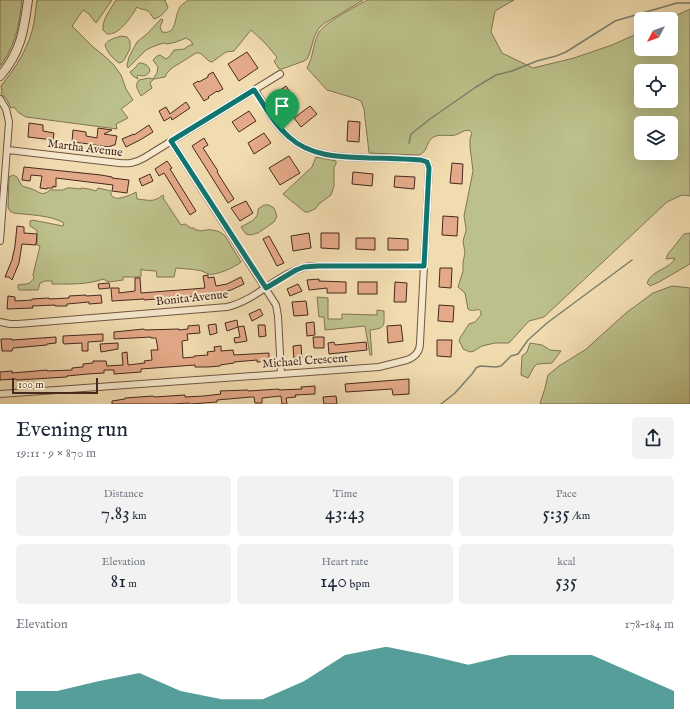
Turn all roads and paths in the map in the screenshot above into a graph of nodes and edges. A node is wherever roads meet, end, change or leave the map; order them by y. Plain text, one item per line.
1 (28, 0) edge
2 (280, 74) dead end
3 (0, 76) edge
4 (254, 90) junction
5 (0, 99) edge
6 (171, 141) junction
7 (8, 150) junction
8 (0, 241) edge
9 (424, 266) junction
10 (266, 288) junction
11 (0, 322) edge
12 (281, 374) junction
13 (0, 394) edge

1 - 3 street
2 - 4 street, Martha Avenue
4 - 6 street, Martha Avenue
4 - 9 street, Michael Crescent
5 - 7 street
6 - 7 street, Martha Avenue
6 - 10 street
7 - 8 street
9 - 10 street, Bonita Avenue
9 - 12 street, Michael Crescent
10 - 11 street, Bonita Avenue
10 - 12 street
12 - 13 street, Michael Crescent

